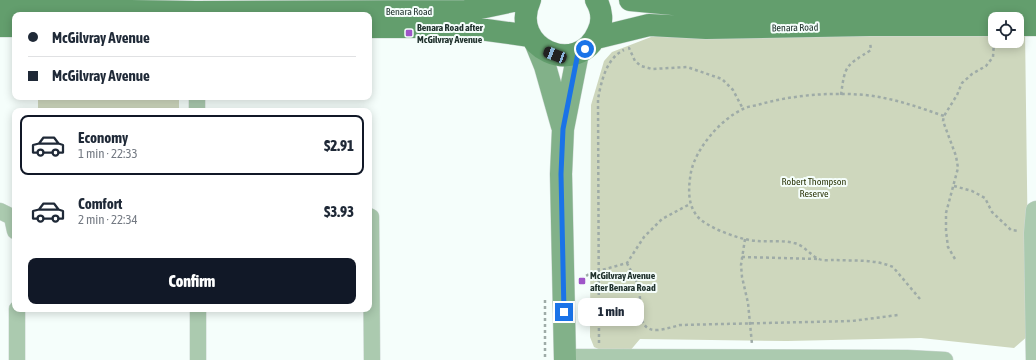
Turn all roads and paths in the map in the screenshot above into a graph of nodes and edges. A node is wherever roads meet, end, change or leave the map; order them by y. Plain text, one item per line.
1 (596, 0) edge
2 (630, 0) edge
3 (530, 1) edge
4 (1036, 7) edge
5 (0, 9) edge
6 (147, 12) edge
7 (331, 12) edge
8 (988, 25) edge
9 (1024, 25) edge
10 (1036, 25) edge
11 (0, 26) edge
12 (12, 26) edge
13 (372, 27) edge
14 (869, 36) dead end
15 (596, 38) junction
16 (533, 40) junction
17 (993, 48) edge
18 (578, 53) junction
19 (841, 95) junction
20 (743, 109) junction
21 (944, 116) junction
22 (563, 129) junction
23 (954, 186) junction
24 (690, 204) junction
25 (1036, 209) edge
26 (0, 211) edge
27 (12, 217) edge
28 (1032, 231) junction
29 (745, 239) junction
30 (742, 257) junction
31 (819, 259) junction
32 (955, 259) dead end
33 (627, 263) junction
34 (598, 271) junction
35 (591, 273) dead end
36 (545, 298) dead end
37 (920, 299) dead end
38 (17, 312) edge
39 (198, 312) edge
40 (372, 312) edge
41 (898, 315) dead end
42 (751, 324) junction
43 (599, 358) junction
44 (558, 359) edge
45 (760, 359) edge
46 (17, 360) edge
47 (198, 360) edge
48 (372, 360) edge
49 (938, 360) edge
50 (945, 360) edge
51 (1034, 360) edge

1 - 15 main road
2 - 4 main road, Benara Road
3 - 7 main road, Benara Road
3 - 16 main road
5 - 6 main road, Benara Road
8 - 15 main road, Benara Road
9 - 10 main road
11 - 12 main road
13 - 16 main road, Benara Road
14 - 19 path
15 - 18 main road
16 - 18 main road
16 - 22 main road
17 - 21 path
18 - 22 main road
19 - 20 path
19 - 21 path
20 - 24 path
20 - 34 path
21 - 23 path
22 - 44 main road
23 - 28 path
23 - 32 path
24 - 29 path
24 - 33 path
25 - 28 street
26 - 27 street
28 - 51 street
29 - 30 path
29 - 31 path
30 - 31 path
30 - 42 path
31 - 37 path
33 - 34 path
33 - 42 path
34 - 35 path
34 - 43 path
36 - 44 path
38 - 46 street
39 - 47 street
40 - 48 street
41 - 42 path
42 - 45 path
43 - 44 street
43 - 45 street
45 - 49 street
49 - 50 street

